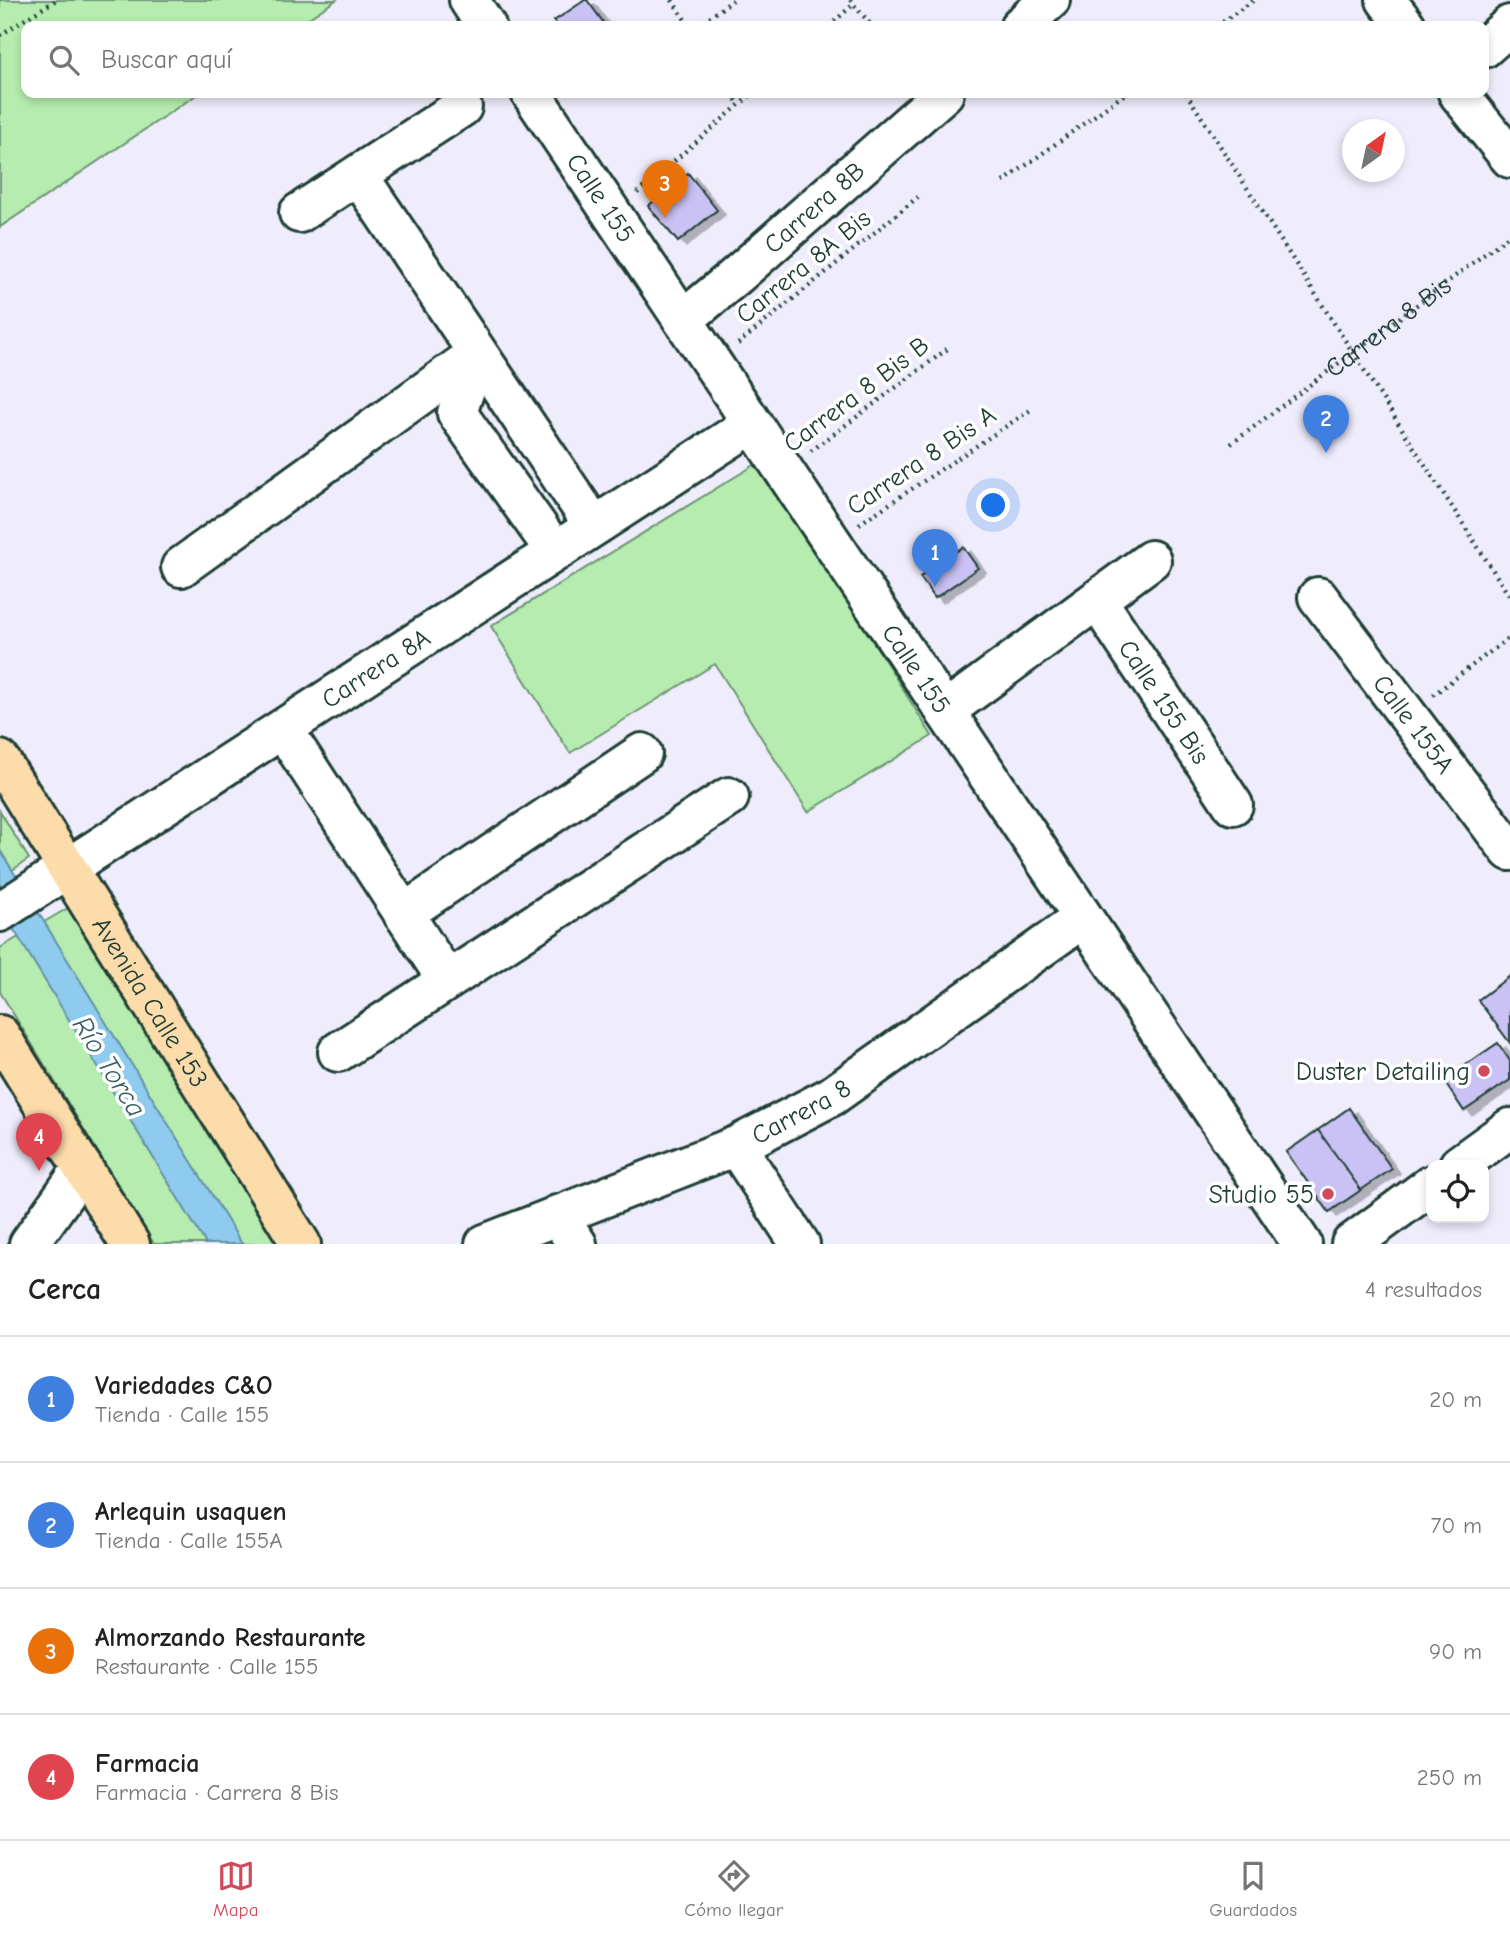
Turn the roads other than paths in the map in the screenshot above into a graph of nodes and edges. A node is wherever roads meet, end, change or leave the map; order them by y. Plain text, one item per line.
1 (469, 0) edge
2 (1050, 0) edge
3 (1386, 0) edge
4 (483, 21) edge
5 (1026, 21) edge
6 (1402, 21) edge
7 (1510, 25) edge
8 (1489, 44) edge
9 (534, 98) edge
10 (938, 98) edge
11 (1462, 98) edge
12 (462, 107) dead end
13 (1510, 158) edge
14 (358, 175) junction
15 (299, 213) dead end
16 (683, 320) junction
17 (477, 354) junction
18 (752, 424) junction
19 (594, 526) junction
20 (555, 551) junction
21 (1151, 560) dead end
22 (181, 567) dead end
23 (1318, 597) dead end
24 (1097, 600) junction
25 (946, 711) junction
26 (283, 729) junction
27 (642, 753) dead end
28 (0, 760) edge
29 (729, 797) dead end
30 (1233, 805) dead end
31 (1510, 850) edge
32 (55, 877) junction
33 (0, 912) edge
34 (404, 914) junction
35 (1083, 918) junction
36 (447, 980) junction
37 (0, 1035) edge
38 (338, 1052) dead end
39 (1510, 1128) edge
40 (736, 1146) junction
41 (1466, 1160) edge
42 (83, 1168) junction
43 (1426, 1189) edge
44 (567, 1230) edge
45 (29, 1244) edge
46 (130, 1244) edge
47 (301, 1244) edge
48 (485, 1244) edge
49 (800, 1244) edge
50 (1302, 1244) edge
51 (1351, 1244) edge

1 - 4 street
2 - 5 street
3 - 6 street
7 - 8 street
9 - 16 street, Calle 155
10 - 16 street, Carrera 8B
11 - 13 street
12 - 14 street
14 - 15 street
14 - 17 street
16 - 18 street, Calle 155
17 - 19 street
17 - 20 street
17 - 22 street
18 - 19 street, Carrera 8A
18 - 25 street, Calle 155
19 - 20 street, Carrera 8A
20 - 26 street, Carrera 8A
21 - 24 street
23 - 31 street, Calle 155A
24 - 25 street
24 - 30 street, Calle 155 Bis
25 - 35 street, Calle 155
26 - 32 street, Carrera 8A
26 - 34 street
27 - 34 street
28 - 32 main road, Avenida Calle 153
29 - 36 street
32 - 33 street, Carrera 8A
32 - 47 main road, Avenida Calle 153
34 - 36 street
35 - 40 street, Carrera 8
35 - 50 street, Calle 155
36 - 38 street
37 - 42 main road
39 - 41 street
40 - 44 street, Carrera 8
40 - 49 street
42 - 45 street
42 - 46 main road
43 - 51 street
44 - 48 street, Carrera 8

